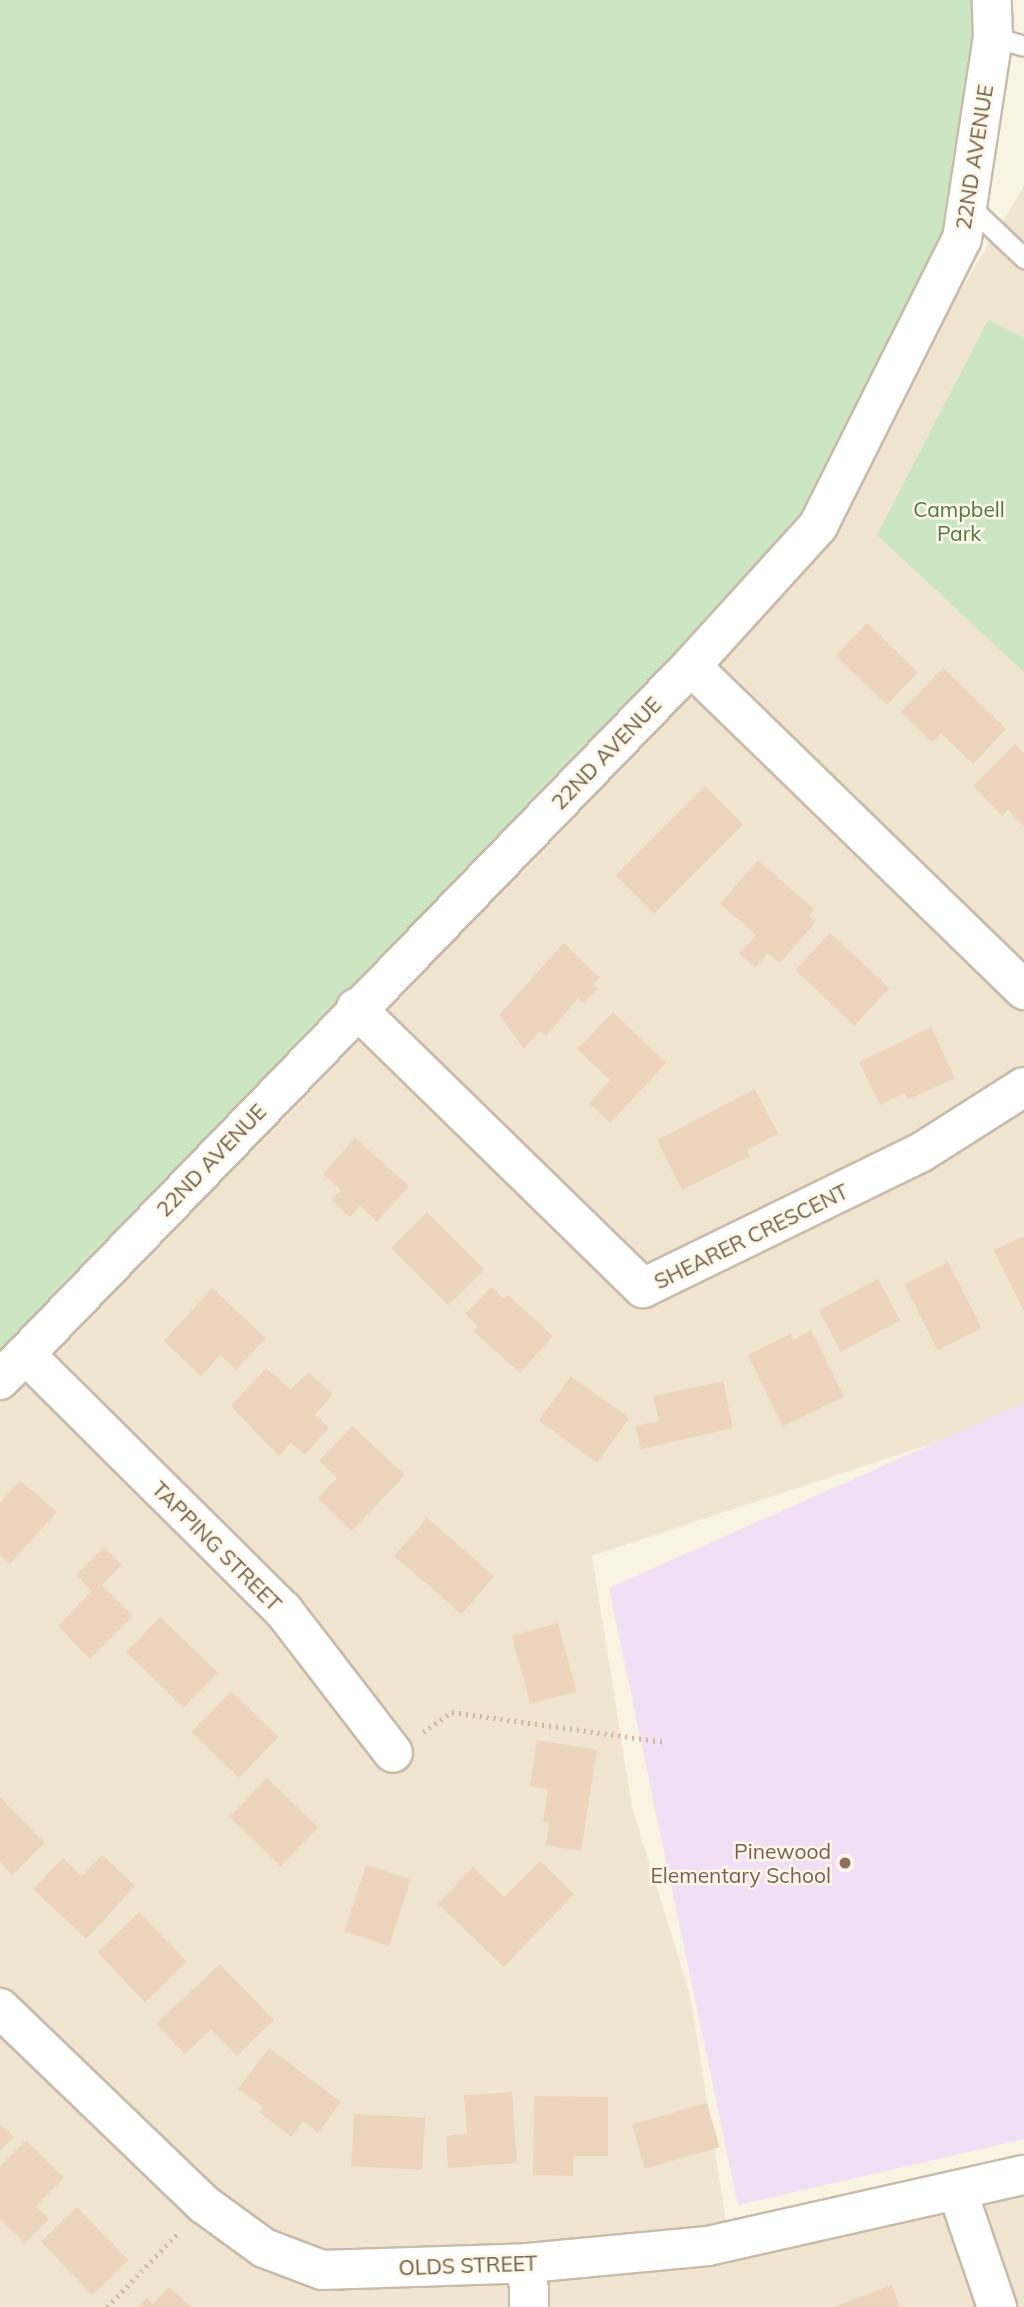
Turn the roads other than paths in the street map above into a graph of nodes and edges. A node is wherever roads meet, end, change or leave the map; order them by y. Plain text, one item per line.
1 (992, 0) edge
2 (1008, 42) edge
3 (967, 204) junction
4 (1024, 258) edge
5 (691, 666) junction
6 (1024, 990) edge
7 (356, 1009) junction
8 (1024, 1087) edge
9 (12, 1367) edge
10 (393, 1753) road end
11 (0, 2008) edge
12 (1024, 2175) edge
13 (957, 2189) junction
14 (528, 2263) junction
15 (529, 2307) edge
16 (997, 2307) edge

1 - 2 street, 22ND AVENUE
2 - 3 street, 22ND AVENUE
3 - 4 lane
3 - 5 street, 22ND AVENUE
5 - 6 street
5 - 7 street, 22ND AVENUE
7 - 8 street, SHEARER CRESCENT
7 - 9 street, 22ND AVENUE
9 - 10 street, TAPPING STREET
11 - 14 street, OLDS STREET
12 - 13 street, OLDS STREET
13 - 14 street, OLDS STREET
13 - 16 street
14 - 15 street

